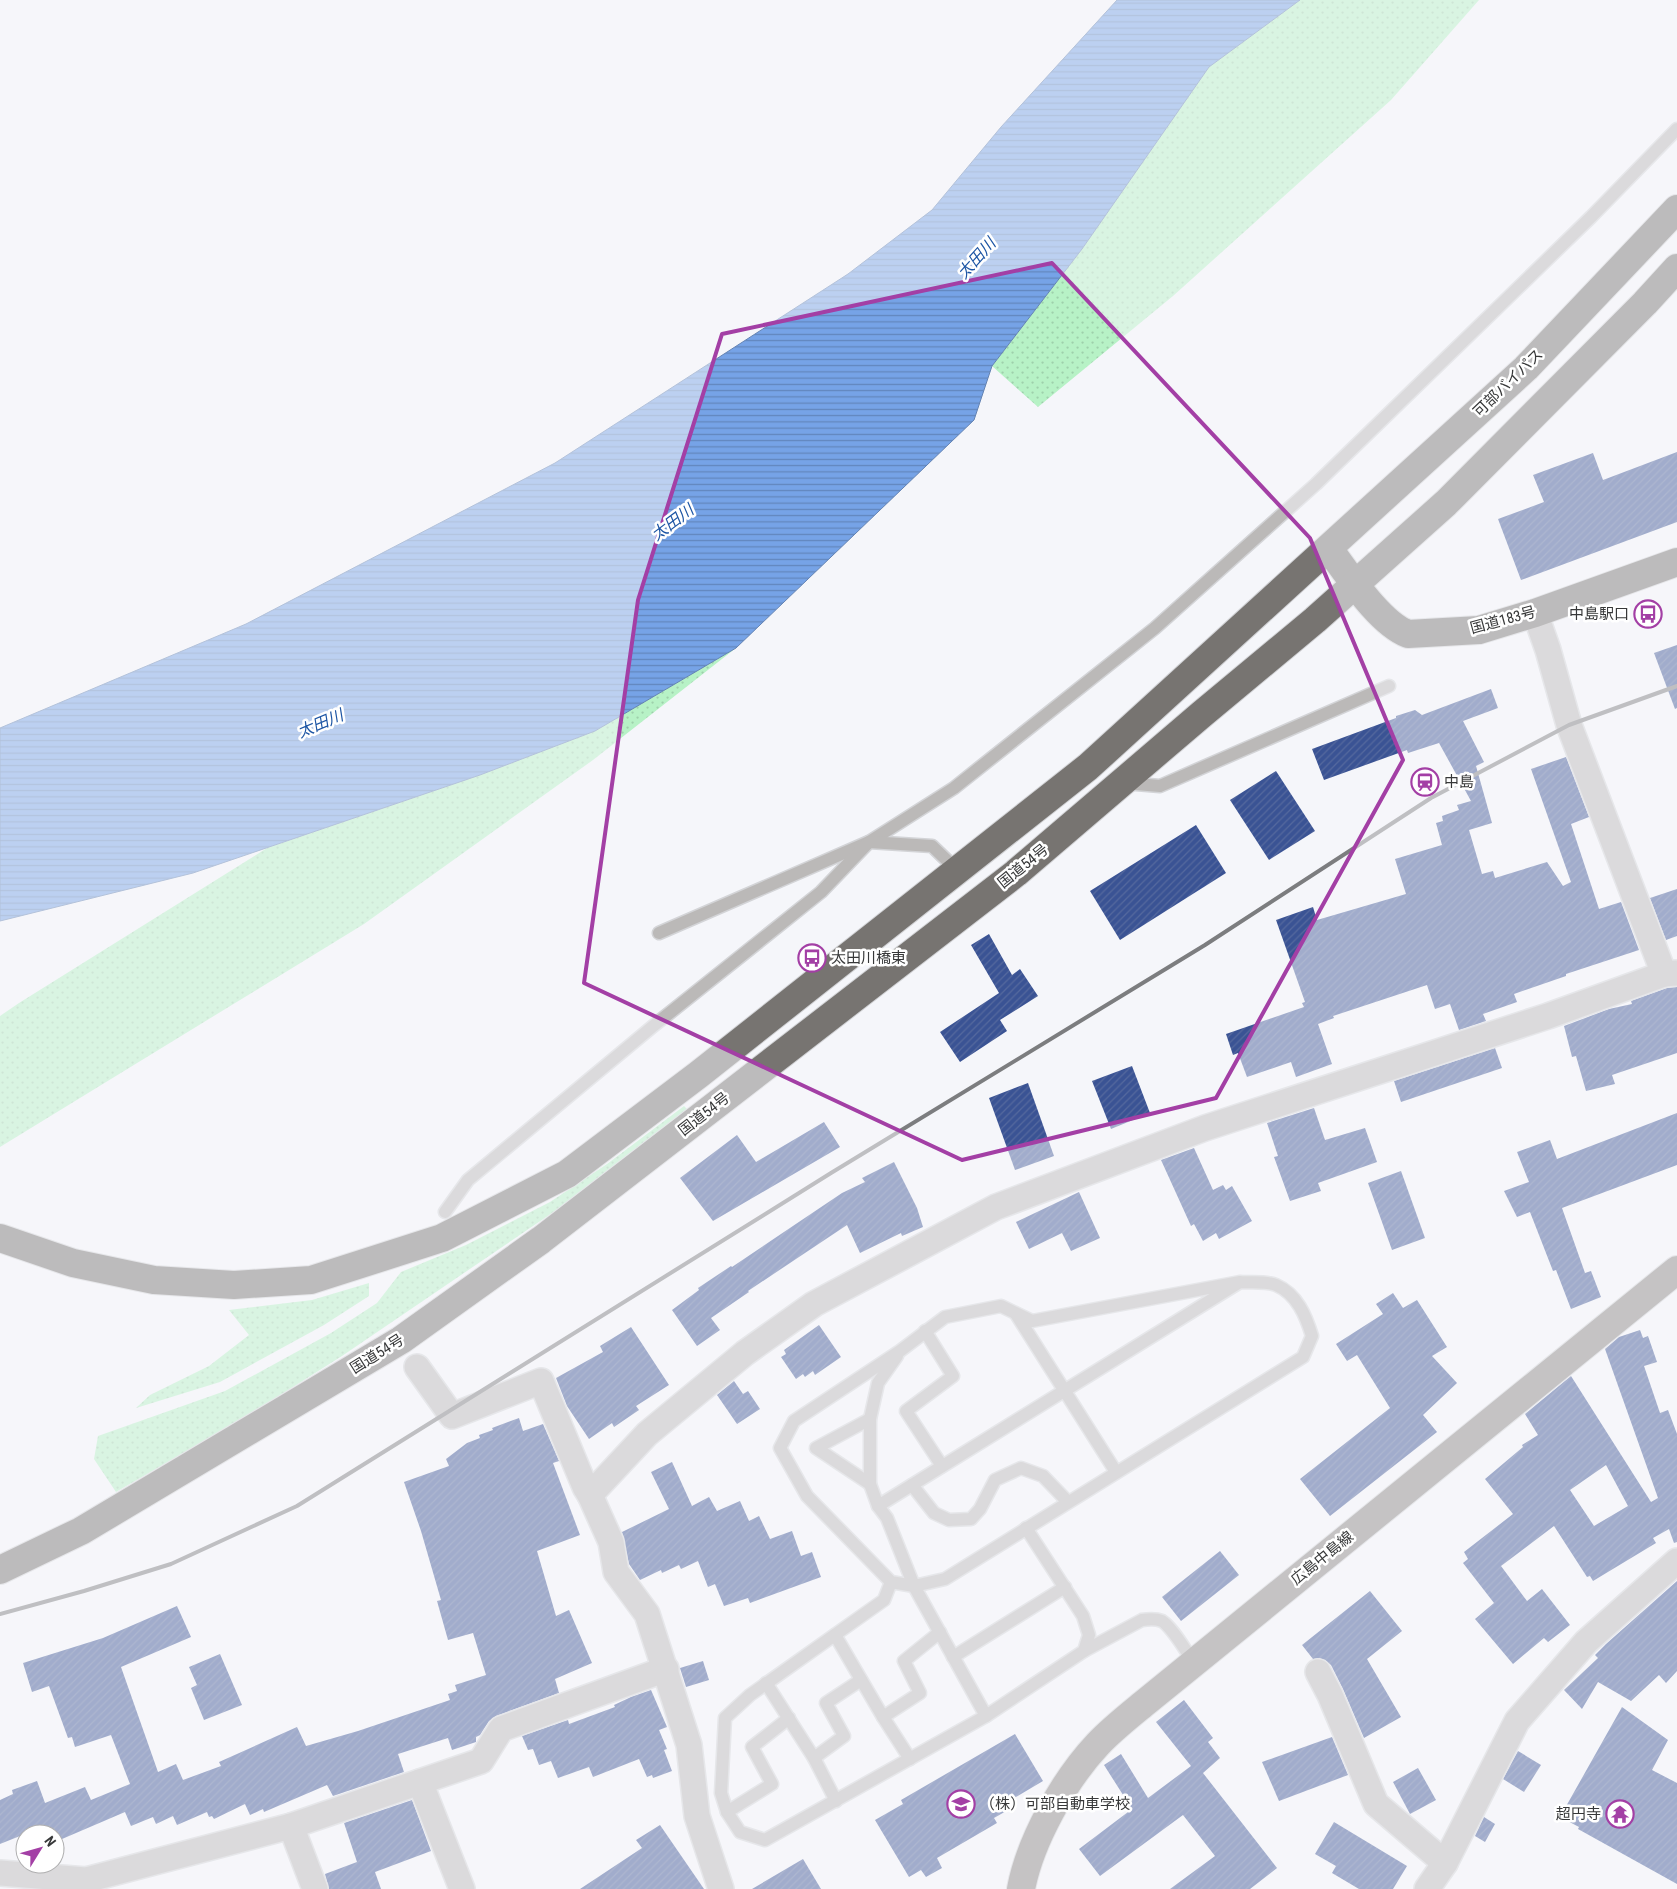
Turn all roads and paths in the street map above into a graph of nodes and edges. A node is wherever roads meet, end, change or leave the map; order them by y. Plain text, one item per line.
1 (1677, 130) edge
2 (1677, 209) edge
3 (1677, 268) edge
4 (1329, 549) junction
5 (1677, 562) edge
6 (1356, 584) junction
7 (1535, 613) junction
8 (1390, 686) dead end
9 (1122, 783) junction
10 (869, 842) junction
11 (957, 870) junction
12 (659, 933) dead end
13 (1670, 974) edge
14 (445, 1212) dead end
15 (0, 1238) edge
16 (1677, 1270) edge
17 (1240, 1282) junction
18 (1016, 1314) junction
19 (925, 1331) junction
20 (900, 1351) junction
21 (417, 1367) dead end
22 (1066, 1390) junction
23 (870, 1419) junction
24 (942, 1466) junction
25 (1116, 1472) junction
26 (870, 1484) junction
27 (912, 1485) junction
28 (590, 1495) junction
29 (1068, 1502) junction
30 (878, 1506) junction
31 (1026, 1528) junction
32 (1677, 1561) edge
33 (0, 1570) edge
34 (891, 1582) junction
35 (914, 1586) junction
36 (1065, 1587) junction
37 (940, 1632) junction
38 (835, 1635) junction
39 (1084, 1651) junction
40 (953, 1657) junction
41 (1194, 1662) junction
42 (666, 1669) junction
43 (1318, 1672) dead end
44 (861, 1680) junction
45 (766, 1683) junction
46 (986, 1716) junction
47 (883, 1717) junction
48 (789, 1718) junction
49 (814, 1758) junction
50 (910, 1759) junction
51 (420, 1782) junction
52 (836, 1801) junction
53 (727, 1812) junction
54 (291, 1826) junction
55 (1445, 1863) junction
56 (0, 1873) edge
57 (92, 1884) edge
58 (315, 1889) edge
59 (462, 1889) edge
60 (722, 1889) edge
61 (1021, 1889) edge
62 (1427, 1889) edge

1 - 10 lane
2 - 4 highway, 可部バイパス
3 - 6 highway
4 - 6 highway, 国道183号
4 - 11 highway
5 - 7 highway, 国道183号
6 - 7 highway, 国道183号
6 - 9 highway, 国道54号
7 - 13 street
8 - 9 lane
9 - 33 highway, 国道54号
10 - 11 lane
10 - 12 lane
10 - 14 lane
11 - 15 highway
13 - 28 street
16 - 41 main road, 広島中島線
17 - 18 lane
17 - 22 lane
17 - 25 lane
18 - 19 lane
18 - 22 lane
19 - 20 lane
19 - 24 lane
20 - 23 lane
20 - 34 lane
21 - 28 street
22 - 24 lane
22 - 25 lane
23 - 26 lane
23 - 26 lane
24 - 27 lane
25 - 29 lane
26 - 30 lane
27 - 29 lane
27 - 30 lane
28 - 42 street
29 - 31 lane
30 - 35 lane
31 - 35 lane
31 - 36 lane
32 - 55 street
34 - 35 lane
34 - 38 lane
35 - 37 lane
36 - 39 lane
36 - 40 lane
37 - 40 lane
37 - 47 lane
38 - 44 lane
38 - 45 lane
39 - 41 lane
39 - 46 lane
40 - 46 lane
41 - 61 main road, 広島中島線
42 - 51 street
42 - 60 street
43 - 55 street
44 - 47 lane
44 - 49 lane
45 - 48 lane
45 - 53 lane
46 - 50 lane
47 - 50 lane
48 - 49 lane
48 - 53 lane
49 - 52 lane
50 - 52 lane
51 - 54 street
51 - 59 street
52 - 53 lane
54 - 57 street
54 - 58 street
55 - 62 street
56 - 57 street

